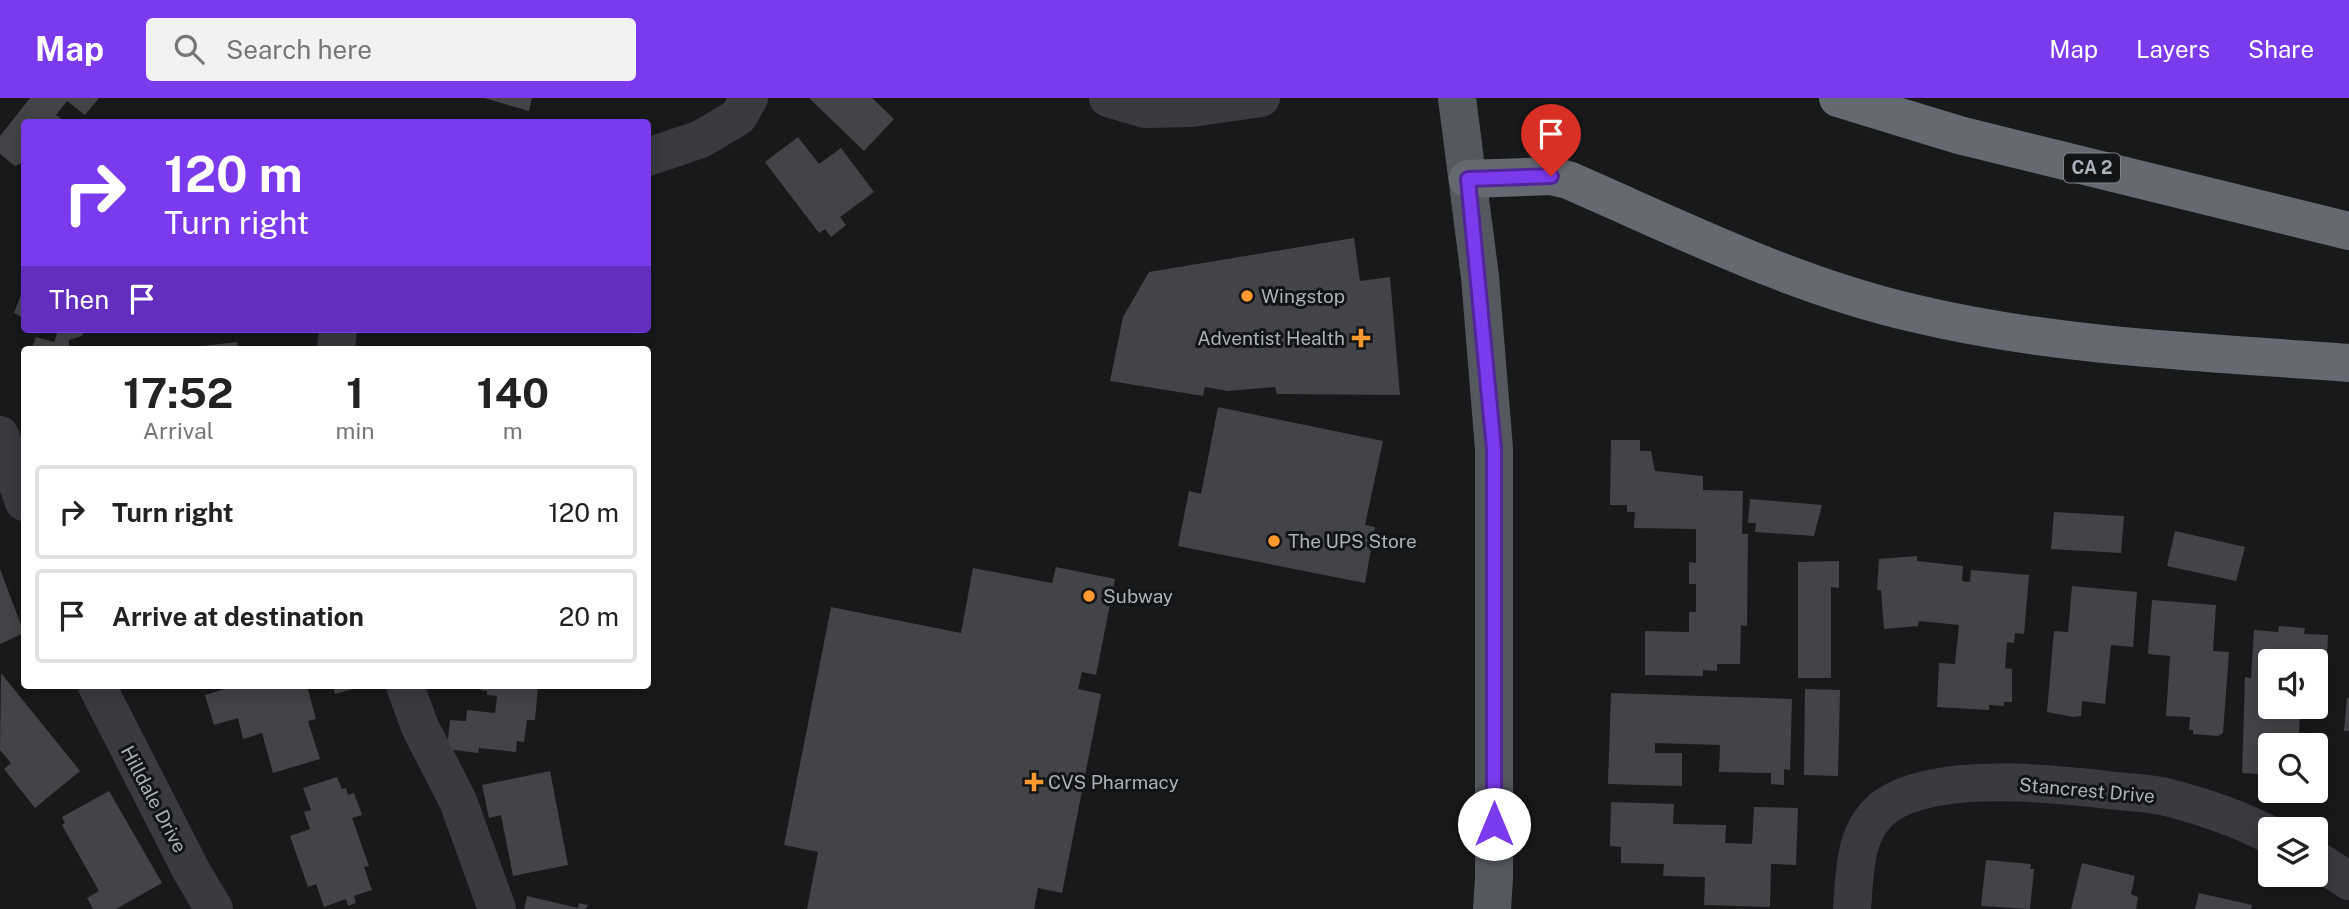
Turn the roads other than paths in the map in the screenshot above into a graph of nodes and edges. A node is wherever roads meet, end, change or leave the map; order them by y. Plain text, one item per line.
1 (749, 98) edge
2 (1108, 98) edge
3 (1261, 98) edge
4 (1457, 98) edge
5 (1838, 98) edge
6 (651, 156) edge
7 (1468, 179) junction
8 (2349, 231) edge
9 (2349, 363) edge
10 (0, 435) edge
11 (21, 494) edge
12 (99, 689) edge
13 (406, 689) edge
14 (2258, 829) edge
15 (2328, 867) edge
16 (2349, 881) edge
17 (214, 909) edge
18 (497, 909) edge
19 (1492, 909) edge
20 (1852, 909) edge

1 - 6 street
2 - 3 street
4 - 7 main road
5 - 8 highway, CA 2
7 - 9 highway
7 - 19 main road
10 - 11 street
12 - 17 street, Hilldale Drive
13 - 18 street
14 - 20 street, Stancrest Drive
15 - 16 street

